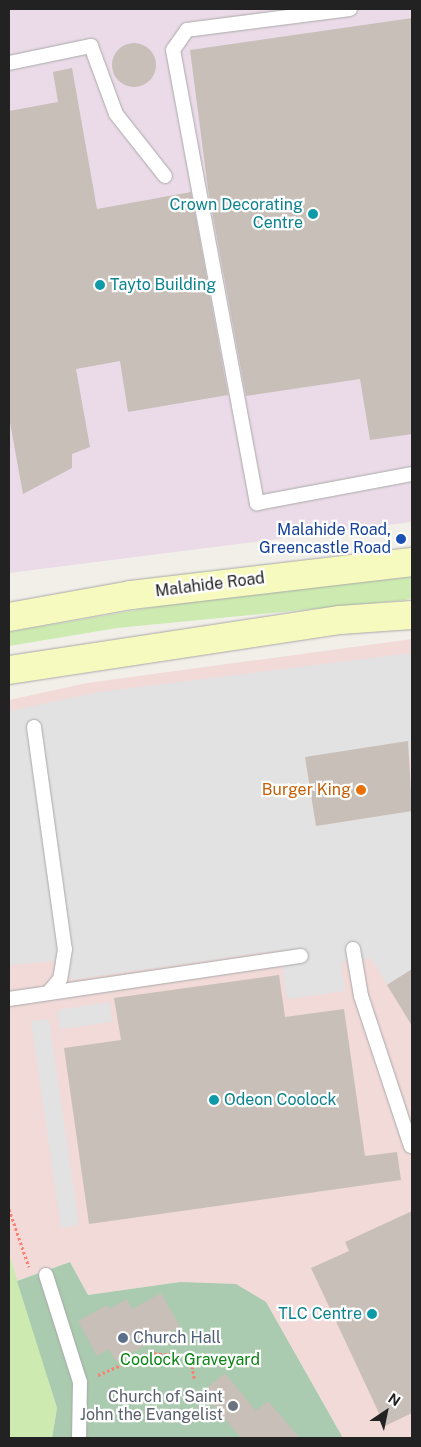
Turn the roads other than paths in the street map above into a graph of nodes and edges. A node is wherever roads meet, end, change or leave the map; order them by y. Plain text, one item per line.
1 (350, 9) edge
2 (9, 62) edge
3 (165, 176) dead end
4 (412, 474) edge
5 (412, 562) edge
6 (412, 615) edge
7 (9, 617) edge
8 (9, 670) edge
9 (34, 727) dead end
10 (353, 949) dead end
11 (301, 956) dead end
12 (50, 991) junction
13 (9, 999) edge
14 (411, 1146) edge
15 (47, 1279) road end
16 (79, 1438) edge

1 - 4 lane
2 - 3 lane
5 - 7 main road, Malahide Road
6 - 8 main road
9 - 12 lane
10 - 14 lane
11 - 12 lane
12 - 13 lane
15 - 16 lane

